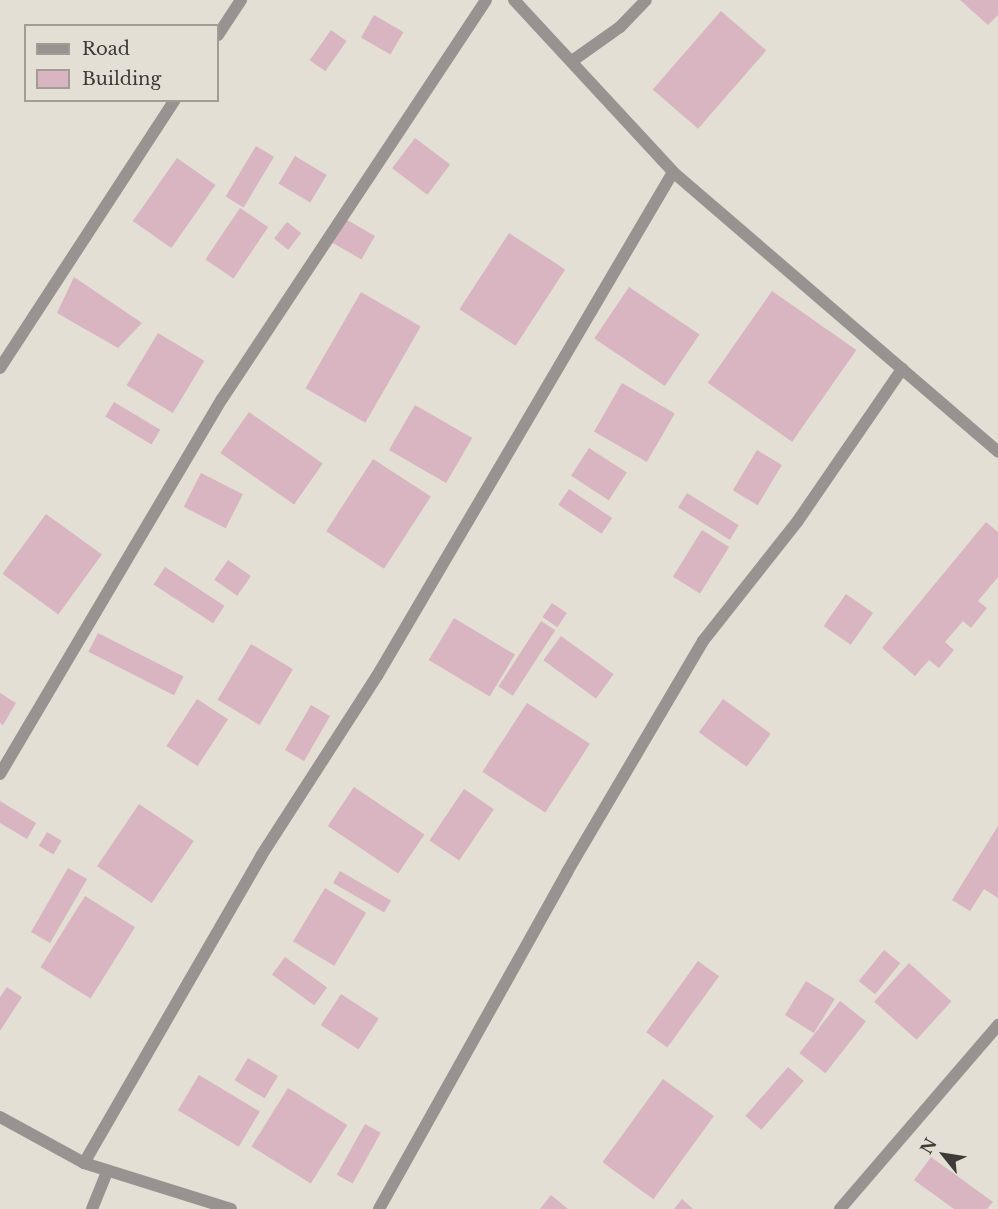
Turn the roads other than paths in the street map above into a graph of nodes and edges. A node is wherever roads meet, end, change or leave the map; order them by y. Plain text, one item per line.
1 (241, 0) edge
2 (486, 0) edge
3 (514, 0) edge
4 (646, 0) edge
5 (219, 34) edge
6 (572, 61) junction
7 (174, 102) edge
8 (673, 172) junction
9 (0, 368) edge
10 (902, 369) junction
11 (998, 452) edge
12 (0, 774) edge
13 (998, 1025) edge
14 (0, 1118) edge
15 (84, 1163) junction
16 (107, 1172) junction
17 (92, 1209) edge
18 (231, 1209) edge
19 (379, 1209) edge
20 (840, 1209) edge

1 - 5 street
2 - 12 street
3 - 6 street
4 - 6 street
6 - 8 street
7 - 9 street
8 - 10 street
8 - 15 street
10 - 11 street
10 - 19 street
13 - 20 street
14 - 15 street
15 - 16 street
16 - 17 street
16 - 18 street

